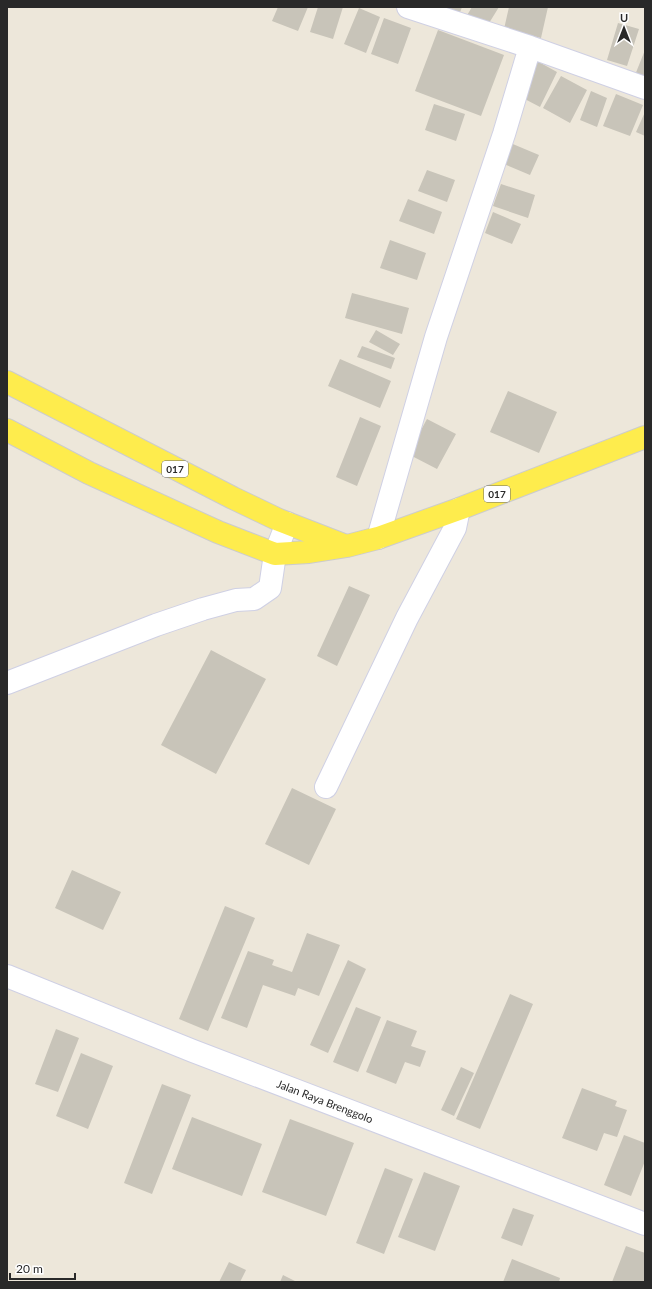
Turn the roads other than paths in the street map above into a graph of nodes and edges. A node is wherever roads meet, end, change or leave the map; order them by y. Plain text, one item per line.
1 (408, 7) edge
2 (530, 47) junction
3 (645, 88) edge
4 (7, 382) edge
5 (7, 430) edge
6 (645, 437) edge
7 (459, 508) junction
8 (287, 523) junction
9 (378, 538) junction
10 (347, 546) junction
11 (275, 554) junction
12 (7, 683) edge
13 (326, 787) dead end
14 (7, 976) edge
15 (645, 1224) edge

1 - 2 street
2 - 3 street
2 - 9 street
4 - 8 main road, 017
5 - 11 main road, 017
6 - 7 main road, 017
7 - 9 main road, 017
7 - 13 street
8 - 10 main road, 017
8 - 11 street
9 - 10 main road, 017
10 - 11 main road, 017
11 - 12 street
14 - 15 street, Jalan Raya Brenggolo

